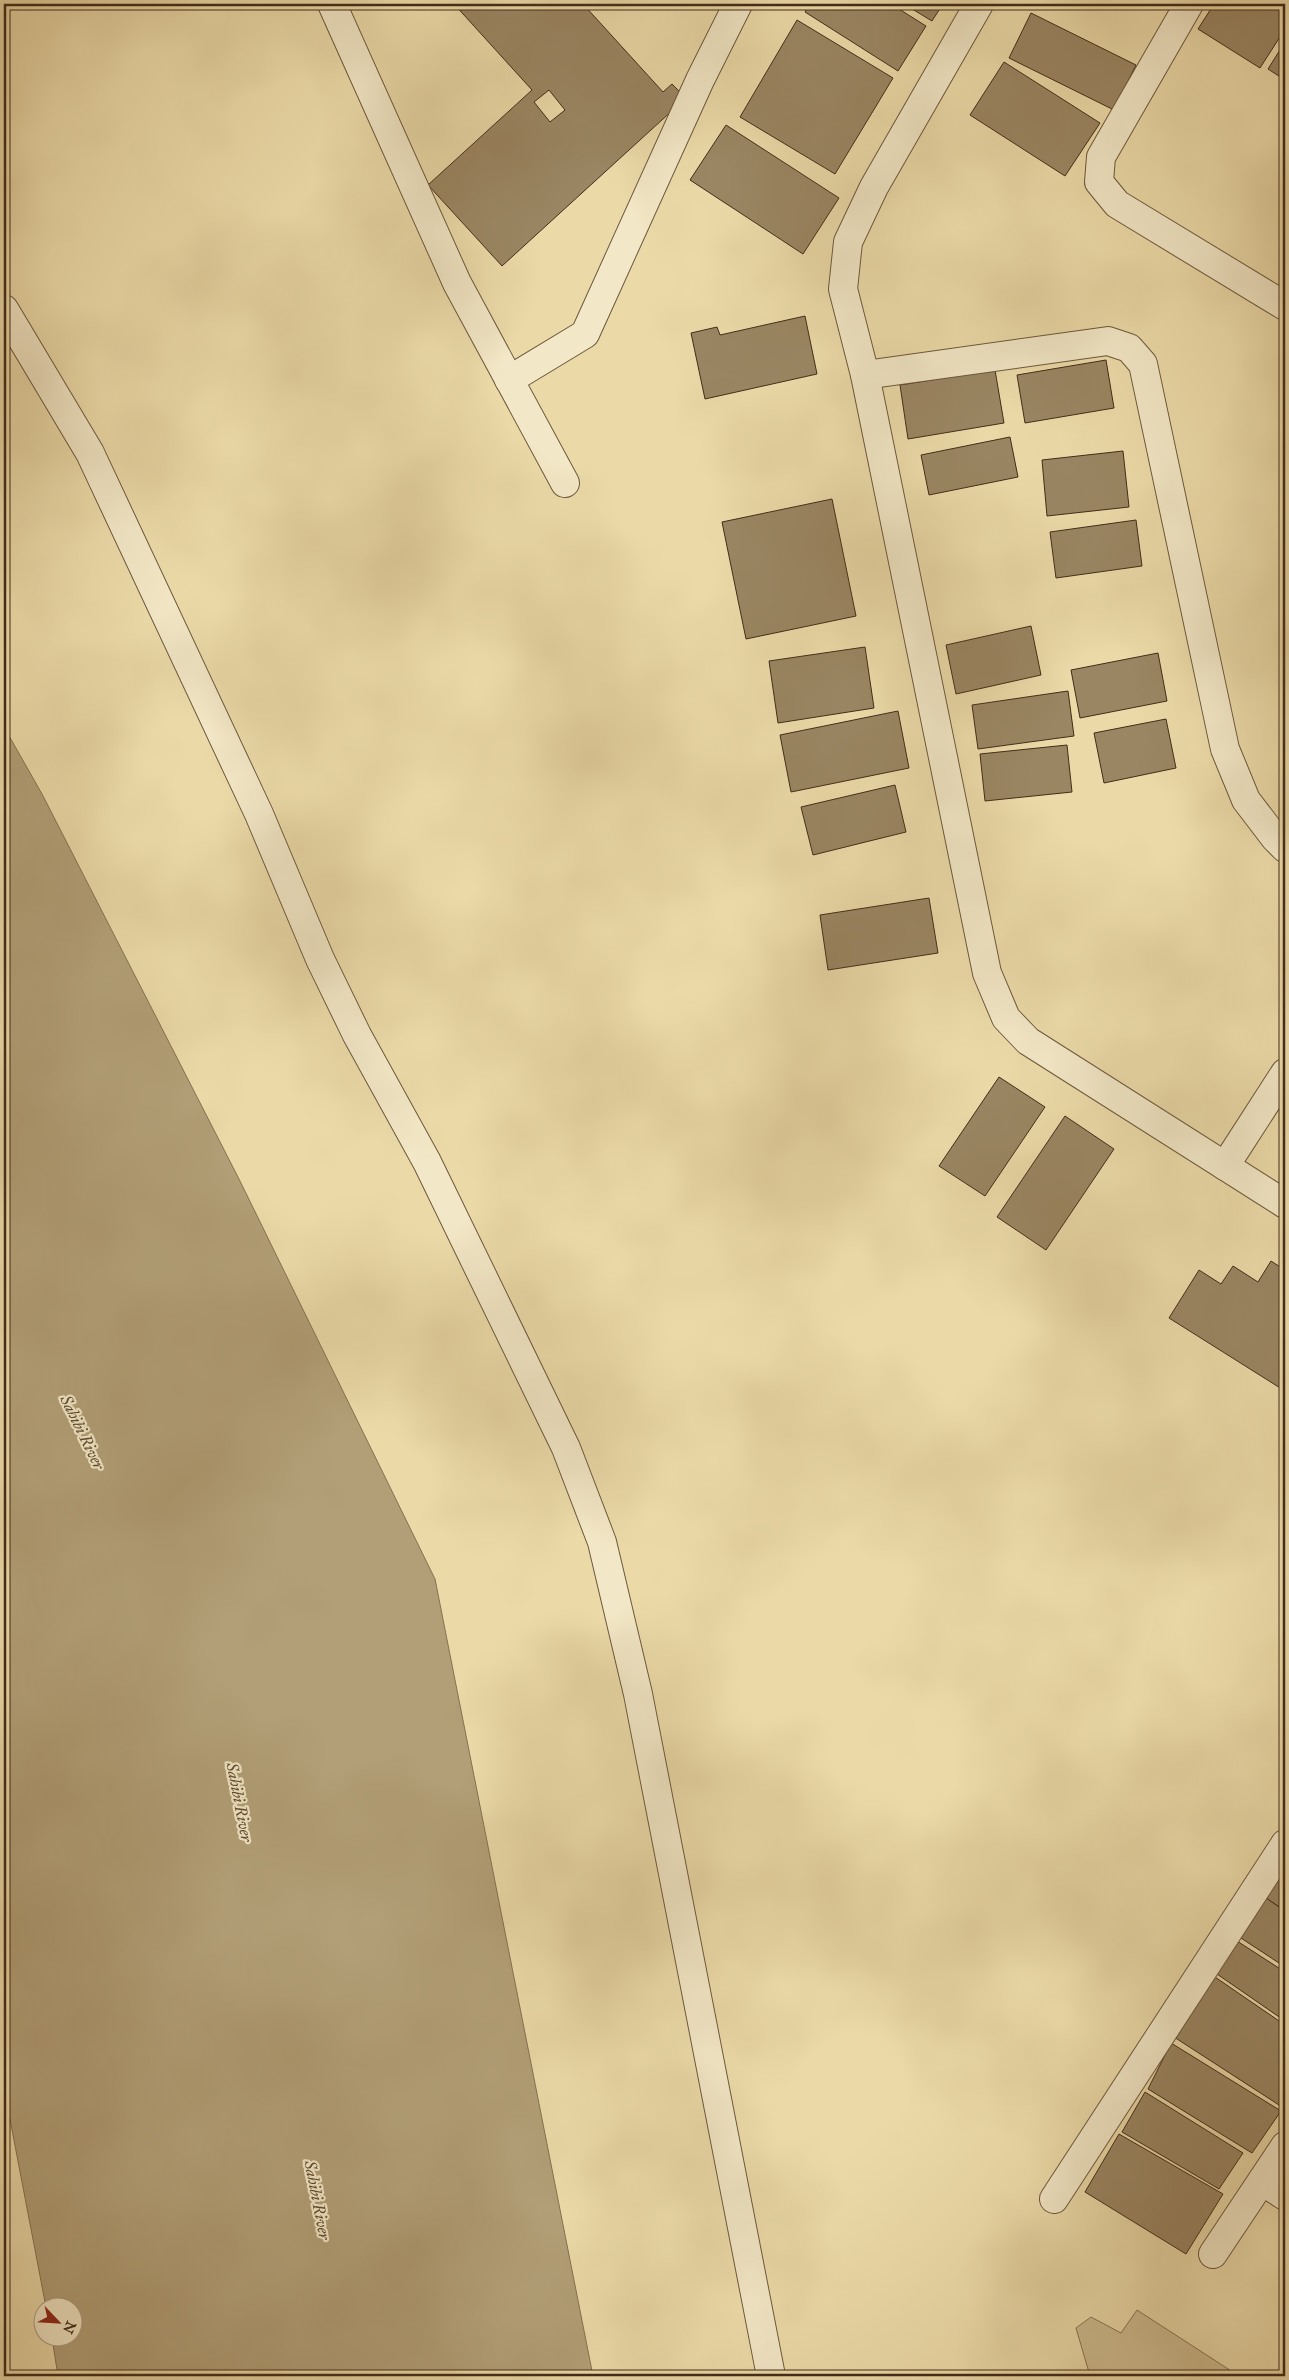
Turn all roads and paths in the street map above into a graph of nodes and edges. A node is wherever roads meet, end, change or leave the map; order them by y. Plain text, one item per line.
1 (332, 4) edge
2 (738, 4) edge
3 (979, 4) edge
4 (1189, 4) edge
5 (1285, 306) edge
6 (4, 309) edge
7 (865, 376) junction
8 (509, 380) junction
9 (565, 483) dead end
10 (1285, 848) edge
11 (1285, 1073) edge
12 (1226, 1166) junction
13 (1285, 1204) edge
14 (1285, 1844) edge
15 (1285, 2146) edge
16 (1262, 2181) junction
17 (1285, 2196) edge
18 (1054, 2199) dead end
19 (1213, 2254) dead end
20 (771, 2376) edge

1 - 8 street
2 - 8 street
3 - 7 street
4 - 5 street
6 - 20 street
7 - 10 street
7 - 12 street
8 - 9 street
11 - 12 street
12 - 13 street
14 - 18 street
15 - 16 street
16 - 17 street
16 - 19 street

